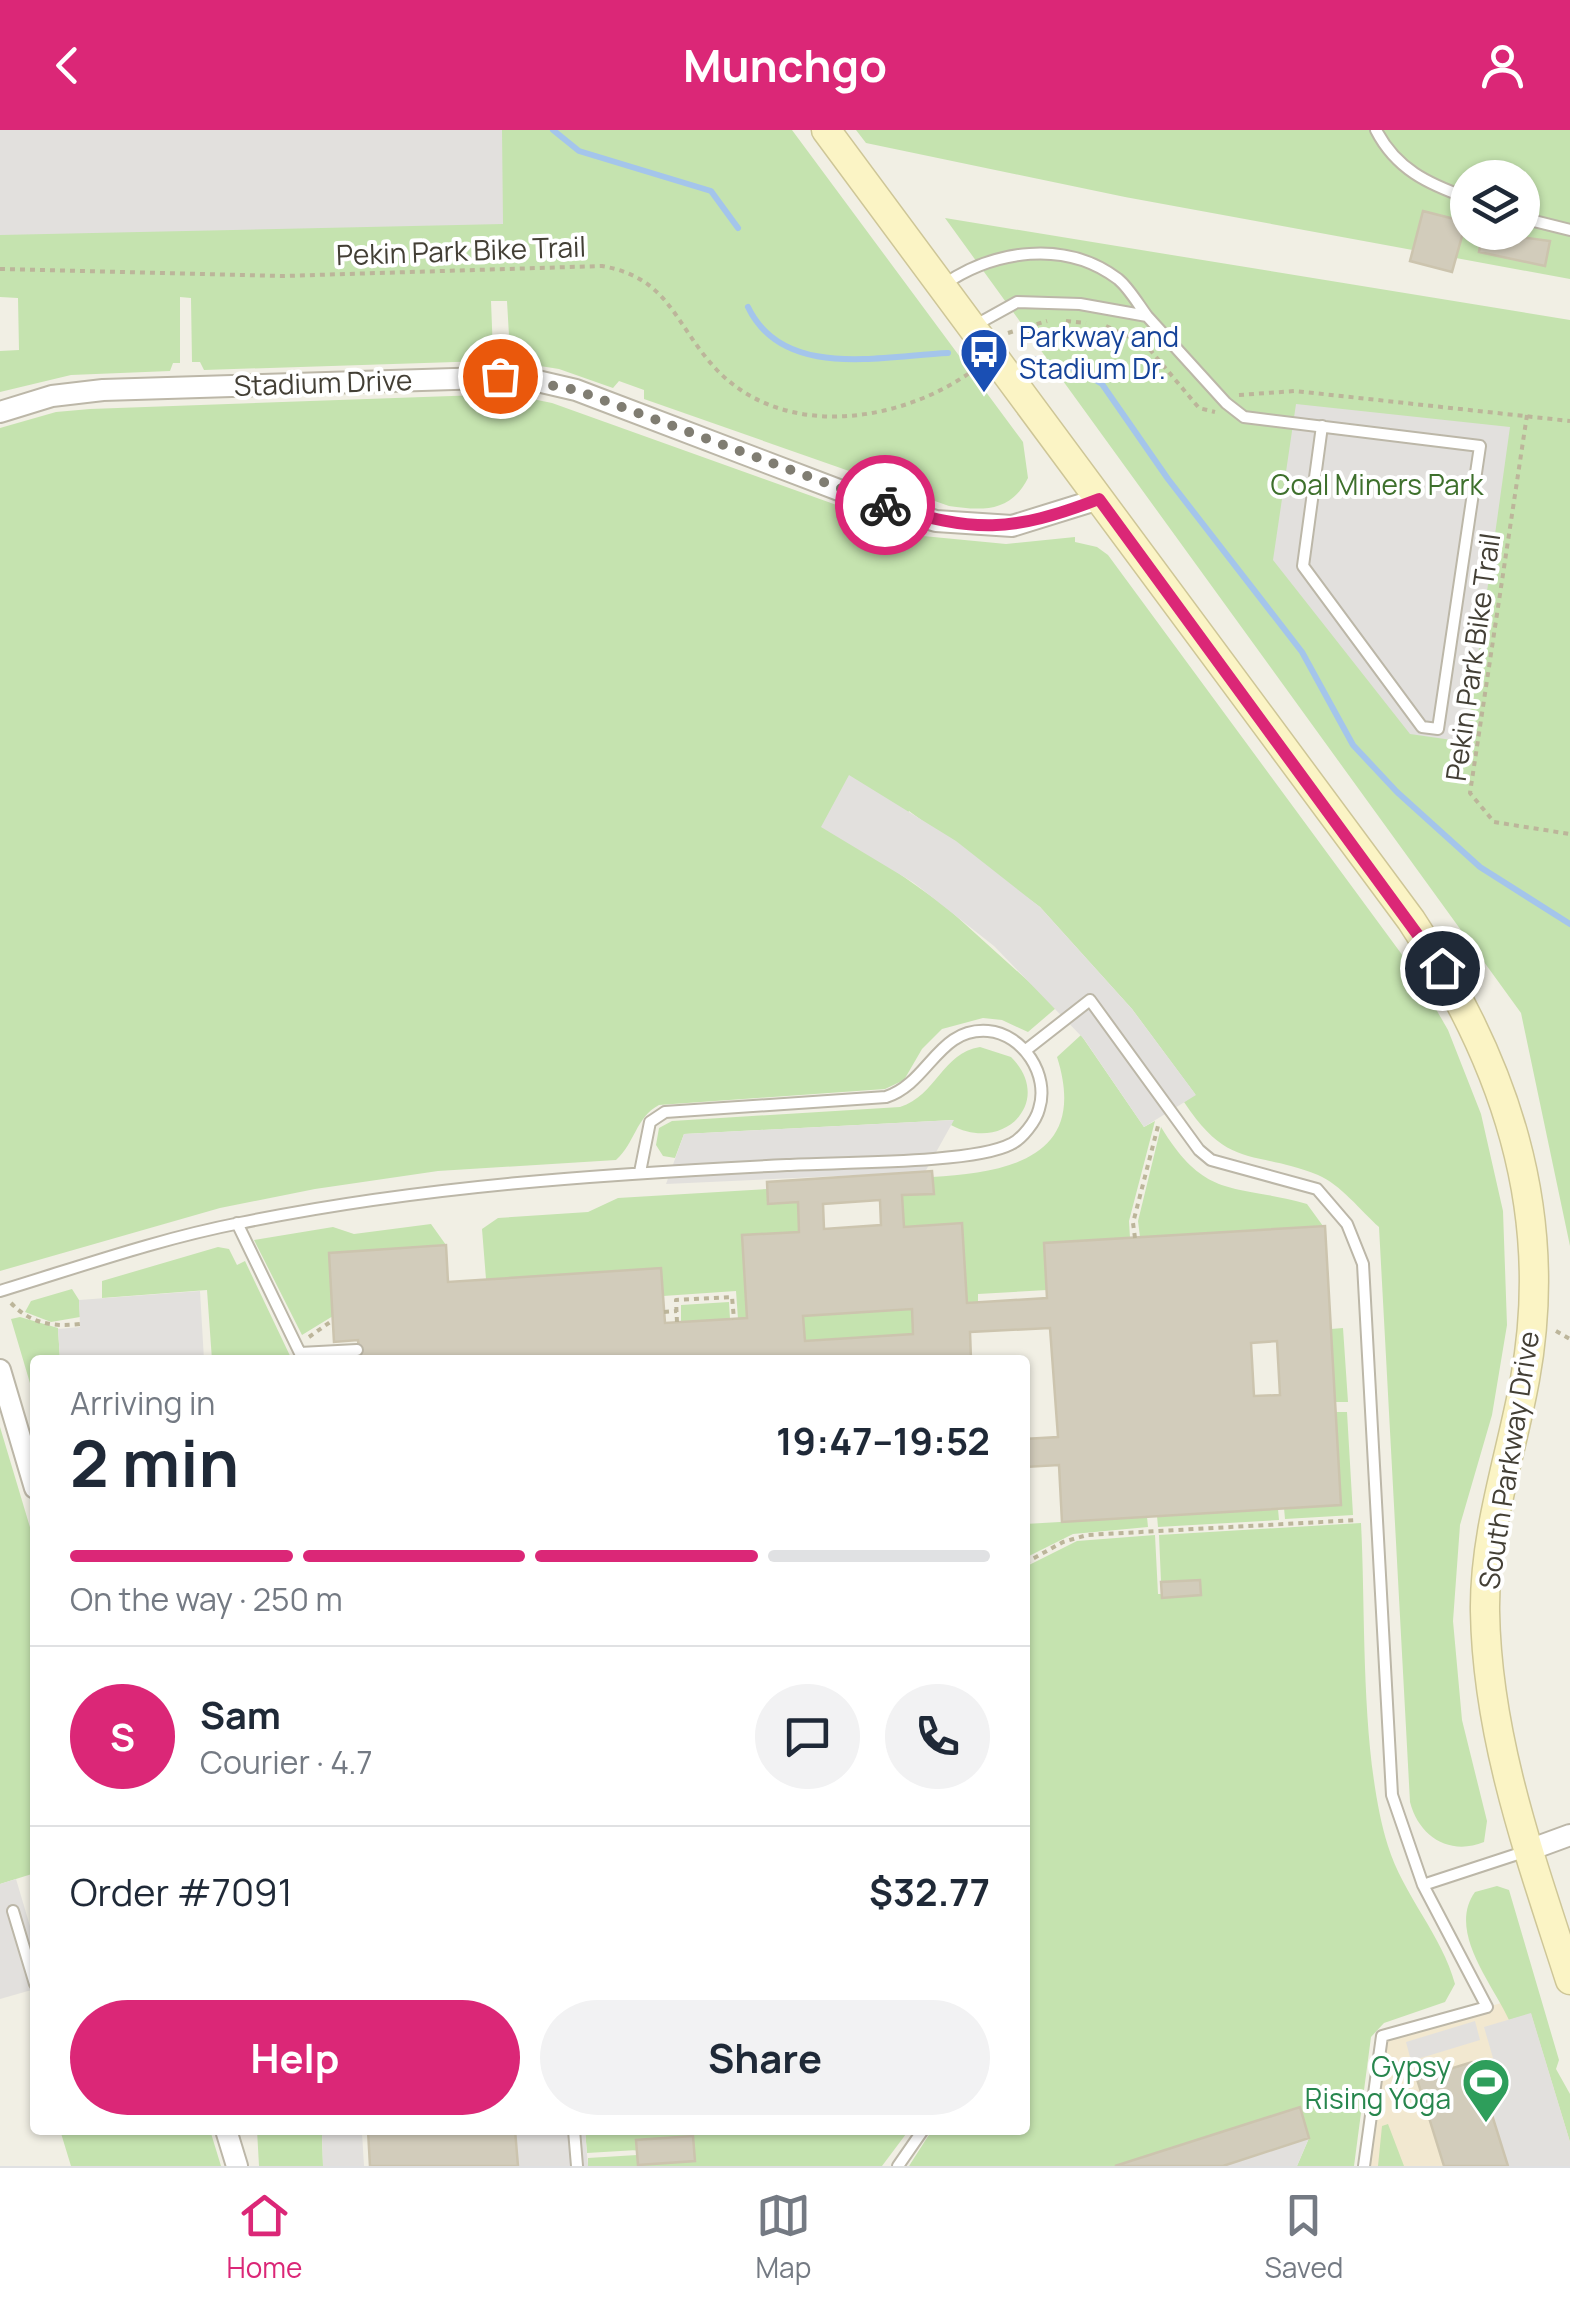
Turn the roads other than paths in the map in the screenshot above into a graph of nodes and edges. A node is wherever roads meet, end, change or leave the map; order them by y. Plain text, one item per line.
1 (826, 130) edge
2 (1376, 130) edge
3 (1450, 192) edge
4 (1540, 222) edge
5 (1570, 230) edge
6 (941, 286) junction
7 (1147, 316) junction
8 (971, 328) junction
9 (0, 412) edge
10 (1322, 426) junction
11 (1099, 499) junction
12 (1026, 1050) junction
13 (640, 1172) junction
14 (236, 1224) junction
15 (0, 1290) edge
16 (356, 1350) dead end
17 (0, 1370) edge
18 (30, 1460) edge
19 (1570, 1835) edge
20 (1529, 1850) junction
21 (1423, 1885) junction
22 (13, 1911) dead end
23 (30, 1967) edge
24 (1570, 1980) edge
25 (228, 2135) edge
26 (574, 2135) edge
27 (920, 2135) edge
28 (237, 2166) edge
29 (576, 2166) edge
30 (898, 2166) edge
31 (1364, 2166) edge

1 - 6 main road, South Parkway Drive
2 - 3 lane
4 - 5 lane
6 - 7 lane
6 - 8 main road, South Parkway Drive
7 - 8 lane
7 - 10 lane
8 - 11 main road, South Parkway Drive
9 - 11 street, Stadium Drive
10 - 10 lane
11 - 20 main road, South Parkway Drive
12 - 13 lane
12 - 13 lane
12 - 21 lane
13 - 14 lane
14 - 15 lane
14 - 16 lane
17 - 18 street
19 - 20 street
20 - 21 lane
20 - 24 main road, South Parkway Drive
21 - 31 lane
22 - 23 lane
25 - 28 street
26 - 29 lane
27 - 30 lane

